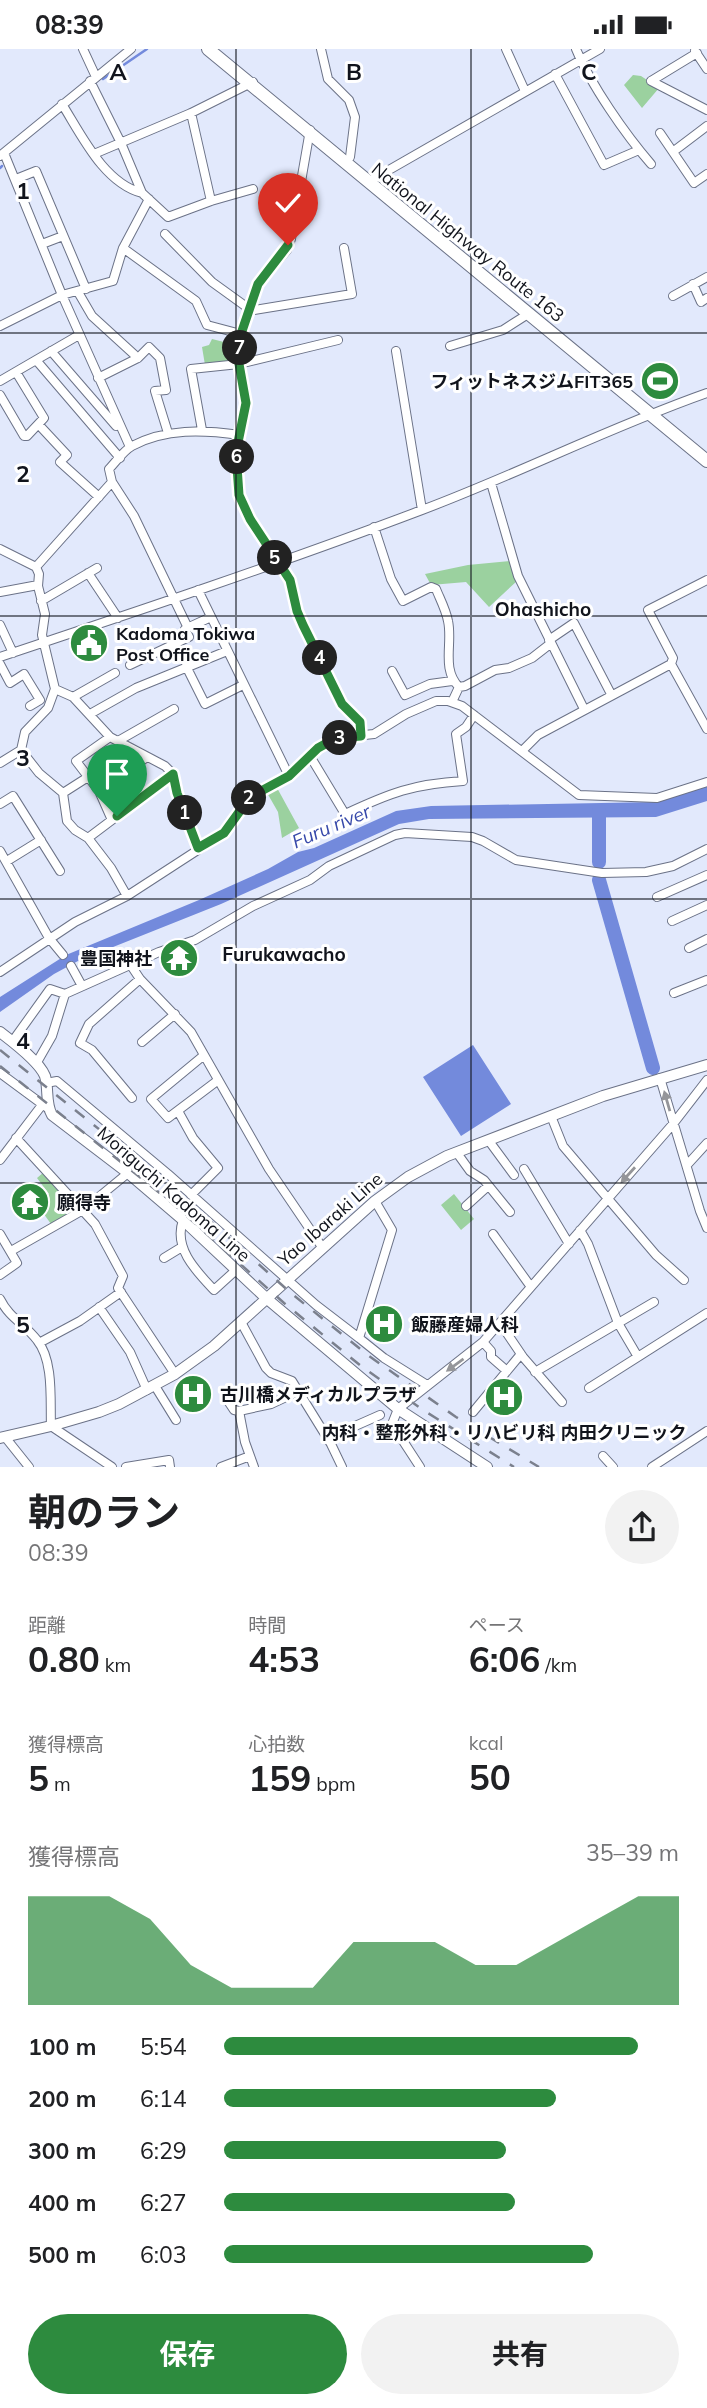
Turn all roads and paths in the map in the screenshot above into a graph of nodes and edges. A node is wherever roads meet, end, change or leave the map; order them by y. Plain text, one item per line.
1 (83, 49) edge
2 (131, 49) edge
3 (208, 49) edge
4 (218, 49) edge
5 (321, 49) edge
6 (506, 49) edge
7 (576, 49) edge
8 (600, 49) edge
9 (696, 51) edge
10 (580, 59) junction
11 (707, 69) edge
12 (555, 74) junction
13 (93, 79) junction
14 (252, 82) junction
15 (525, 91) junction
16 (62, 104) junction
17 (707, 110) edge
18 (191, 113) junction
19 (707, 126) edge
20 (310, 130) junction
21 (660, 134) dead end
22 (121, 143) junction
23 (639, 150) junction
24 (674, 151) junction
25 (94, 154) junction
26 (2, 155) edge
27 (350, 157) junction
28 (651, 164) dead end
29 (707, 174) edge
30 (16, 179) junction
31 (371, 179) junction
32 (253, 189) dead end
33 (146, 196) junction
34 (211, 201) junction
35 (165, 234) dead end
36 (63, 236) junction
37 (42, 244) junction
38 (123, 248) junction
39 (344, 248) dead end
40 (707, 277) edge
41 (693, 284) junction
42 (82, 291) junction
43 (62, 295) junction
44 (673, 296) dead end
45 (707, 298) edge
46 (248, 308) junction
47 (528, 314) junction
48 (0, 326) edge
49 (241, 334) junction
50 (79, 335) junction
51 (338, 341) dead end
52 (450, 346) dead end
53 (51, 351) junction
54 (396, 352) dead end
55 (138, 358) junction
56 (36, 360) junction
57 (239, 364) junction
58 (16, 372) junction
59 (98, 378) junction
60 (0, 381) edge
61 (707, 393) edge
62 (0, 395) edge
63 (653, 412) junction
64 (39, 425) junction
65 (202, 430) junction
66 (168, 433) junction
67 (123, 434) junction
68 (240, 435) junction
69 (130, 447) junction
70 (707, 451) edge
71 (120, 458) junction
72 (707, 461) edge
73 (112, 482) junction
74 (491, 483) junction
75 (99, 497) junction
76 (422, 510) junction
77 (374, 527) junction
78 (0, 549) edge
79 (279, 564) junction
80 (36, 566) junction
81 (707, 580) edge
82 (38, 585) junction
83 (198, 590) junction
84 (0, 592) edge
85 (175, 599) junction
86 (41, 601) junction
87 (211, 617) junction
88 (118, 618) junction
89 (0, 625) edge
90 (188, 628) junction
91 (45, 642) junction
92 (550, 642) junction
93 (227, 651) junction
94 (13, 653) junction
95 (0, 657) edge
96 (0, 664) edge
97 (671, 664) junction
98 (130, 665) dead end
99 (186, 666) junction
100 (392, 671) dead end
101 (114, 673) dead end
102 (456, 684) junction
103 (243, 685) junction
104 (55, 689) junction
105 (611, 694) junction
106 (73, 697) junction
107 (452, 702) junction
108 (30, 706) dead end
109 (174, 709) dead end
110 (584, 709) junction
111 (90, 714) junction
112 (474, 715) junction
113 (707, 729) edge
114 (361, 736) junction
115 (114, 739) junction
116 (21, 750) junction
117 (523, 750) junction
118 (310, 756) junction
119 (147, 757) junction
120 (0, 763) edge
121 (173, 774) junction
122 (289, 776) junction
123 (88, 777) junction
124 (707, 782) edge
125 (99, 791) junction
126 (63, 793) junction
127 (0, 804) edge
128 (111, 818) junction
129 (88, 838) junction
130 (41, 840) junction
131 (198, 848) junction
132 (707, 849) edge
133 (0, 851) edge
134 (7, 861) junction
135 (60, 870) dead end
136 (707, 875) edge
137 (127, 896) junction
138 (657, 897) dead end
139 (707, 905) edge
140 (672, 921) dead end
141 (49, 938) junction
142 (707, 939) edge
143 (689, 948) dead end
144 (63, 955) dead end
145 (130, 964) junction
146 (71, 966) dead end
147 (0, 972) edge
148 (140, 979) junction
149 (707, 980) edge
150 (82, 986) junction
151 (674, 993) dead end
152 (65, 994) junction
153 (175, 1014) junction
154 (0, 1033) edge
155 (12, 1042) junction
156 (142, 1042) dead end
157 (203, 1056) junction
158 (36, 1064) junction
159 (707, 1065) edge
160 (0, 1073) edge
161 (660, 1078) junction
162 (707, 1080) edge
163 (217, 1081) junction
164 (46, 1083) junction
165 (132, 1098) dead end
166 (45, 1107) junction
167 (178, 1111) junction
168 (551, 1116) junction
169 (673, 1124) junction
170 (16, 1138) junction
171 (489, 1141) junction
172 (707, 1143) edge
173 (457, 1153) junction
174 (0, 1160) edge
175 (687, 1165) junction
176 (524, 1169) dead end
177 (128, 1174) junction
178 (514, 1175) dead end
179 (488, 1186) junction
180 (191, 1195) junction
181 (607, 1199) junction
182 (375, 1201) junction
183 (466, 1206) dead end
184 (83, 1210) junction
185 (510, 1212) dead end
186 (183, 1220) junction
187 (707, 1228) edge
188 (580, 1230) junction
189 (0, 1234) edge
190 (493, 1234) dead end
191 (569, 1244) junction
192 (181, 1247) junction
193 (322, 1247) junction
194 (11, 1251) junction
195 (164, 1258) dead end
196 (236, 1270) junction
197 (0, 1275) edge
198 (288, 1279) junction
199 (684, 1280) dead end
200 (531, 1287) junction
201 (121, 1292) junction
202 (266, 1298) junction
203 (0, 1300) edge
204 (654, 1302) dead end
205 (99, 1307) junction
206 (707, 1313) edge
207 (241, 1322) junction
208 (499, 1323) junction
209 (618, 1323) junction
210 (359, 1338) junction
211 (483, 1342) junction
212 (39, 1343) junction
213 (521, 1354) junction
214 (638, 1357) junction
215 (507, 1371) junction
216 (535, 1372) junction
217 (176, 1374) junction
218 (427, 1385) junction
219 (151, 1388) junction
220 (589, 1388) dead end
221 (299, 1391) junction
222 (560, 1400) dead end
223 (229, 1401) dead end
224 (398, 1409) junction
225 (239, 1411) junction
226 (473, 1412) dead end
227 (380, 1415) dead end
228 (176, 1420) dead end
229 (51, 1426) junction
230 (707, 1431) edge
231 (3, 1437) edge
232 (328, 1438) junction
233 (250, 1456) junction
234 (603, 1456) dead end
235 (417, 1465) edge
236 (29, 1467) edge
237 (112, 1467) edge
238 (125, 1467) edge
239 (170, 1467) edge
240 (221, 1467) edge
241 (254, 1467) edge
242 (342, 1467) edge
243 (487, 1467) edge
244 (613, 1467) edge
245 (652, 1467) edge

1 - 13 street
2 - 13 street
3 - 14 highway, National Highway Route 163
4 - 14 highway, National Highway Route 163
5 - 27 street
6 - 15 street
7 - 10 street
8 - 10 street
9 - 11 street
9 - 17 street
10 - 12 street
10 - 23 street
12 - 15 street
12 - 23 street
13 - 16 street
13 - 22 street
14 - 18 street
14 - 20 highway, National Highway Route 163
15 - 31 street
16 - 25 street
16 - 26 street
18 - 22 street
18 - 34 street
19 - 24 street
20 - 27 highway, National Highway Route 163
20 - 31 highway, National Highway Route 163
20 - 46 street
21 - 24 street
22 - 25 street
22 - 33 street
23 - 28 street
24 - 29 street
25 - 33 street
26 - 30 street
27 - 31 highway, National Highway Route 163
30 - 36 street
30 - 37 street
31 - 47 highway, National Highway Route 163
31 - 63 highway, National Highway Route 163
32 - 34 street
33 - 34 street
33 - 38 street
35 - 46 street
36 - 37 street
36 - 42 street
37 - 43 street
38 - 42 street
38 - 49 street
39 - 46 street
40 - 41 street
41 - 44 street
41 - 45 street
42 - 43 street
42 - 55 street
43 - 48 street
43 - 50 street
46 - 49 street
47 - 52 street
47 - 63 highway, National Highway Route 163
49 - 57 street
50 - 53 street
50 - 59 street
51 - 57 street
53 - 56 street
53 - 67 street
54 - 76 street
55 - 59 street
55 - 66 street
56 - 58 street
56 - 71 street
57 - 65 street
57 - 68 street
58 - 60 street
58 - 64 street
59 - 67 street
61 - 63 street
62 - 64 street
63 - 70 highway, National Highway Route 163
63 - 72 highway, National Highway Route 163
63 - 74 street
64 - 75 street
65 - 66 street
65 - 68 street
66 - 69 street
67 - 69 street
68 - 79 street
69 - 71 street
71 - 73 street
73 - 75 street
73 - 85 street
74 - 76 street
74 - 92 street
75 - 80 street
76 - 77 street
77 - 79 street
77 - 102 street
78 - 80 street
79 - 83 street
79 - 114 street
80 - 82 street
81 - 97 street
82 - 84 street
82 - 86 street
83 - 85 street
83 - 87 street
85 - 88 street
85 - 90 street
86 - 88 street
86 - 91 street
87 - 90 street
87 - 93 street
88 - 91 street
89 - 94 street
90 - 98 street
91 - 94 street
91 - 104 street
92 - 102 street
92 - 105 street
92 - 110 street
93 - 99 street
93 - 103 street
94 - 95 street
96 - 108 street
97 - 105 street
97 - 113 street
99 - 103 street
99 - 111 street
100 - 102 street
101 - 106 street
102 - 107 street
103 - 122 street
104 - 106 street
104 - 116 street
105 - 110 street
106 - 111 street
107 - 112 street
107 - 114 street
109 - 115 street
110 - 117 street
111 - 115 street
112 - 117 street
112 - 118 street
114 - 118 street
115 - 119 street
115 - 123 street
116 - 120 street
116 - 126 street
117 - 124 street
118 - 122 street
119 - 121 street
119 - 125 street
121 - 128 street
121 - 131 street
122 - 131 street
123 - 125 street
123 - 126 street
125 - 128 street
126 - 129 street
127 - 130 street
128 - 129 street
129 - 137 street
130 - 134 street
130 - 135 street
131 - 137 street
132 - 145 street
133 - 134 street
134 - 141 street
136 - 138 street
137 - 141 street
139 - 140 street
141 - 144 street
141 - 147 street
142 - 143 street
145 - 148 street
145 - 150 street
146 - 150 street
148 - 153 street
148 - 165 street
149 - 151 street
150 - 152 street
152 - 155 street
152 - 158 street
153 - 156 street
153 - 157 street
154 - 155 main road
155 - 158 main road
157 - 163 street
157 - 167 street
158 - 164 main road
159 - 161 main road, Yao Ibaraki Line
160 - 166 street
161 - 168 main road, Yao Ibaraki Line
169 -> 161 street
162 - 169 street
163 - 167 street
163 - 193 street
164 - 166 main road
164 - 180 street
166 - 170 street
166 - 177 main road, Moriguchi Kadoma Line
167 - 180 street
168 - 171 main road, Yao Ibaraki Line
168 - 181 street
169 - 175 street
169 -> 181 street
170 - 174 street
170 - 184 street
171 - 173 main road, Yao Ibaraki Line
171 - 178 street
172 - 175 street
173 - 179 street
173 - 182 main road, Yao Ibaraki Line
175 - 187 street
176 - 191 street
177 - 184 street
177 - 186 main road, Moriguchi Kadoma Line
179 - 183 street
179 - 185 street
180 - 198 street
181 - 188 street
181 - 199 street
182 - 193 main road, Yao Ibaraki Line
182 - 210 street
184 - 194 street
184 - 201 street
186 - 192 street
186 - 196 main road, Moriguchi Kadoma Line
188 - 191 street
188 - 209 street
189 - 194 street
190 - 200 street
191 - 200 street
192 - 195 street
192 - 196 street
193 - 198 main road, Yao Ibaraki Line
194 - 197 street
196 - 202 main road, Moriguchi Kadoma Line
198 - 202 main road, Yao Ibaraki Line
198 - 210 street
200 - 208 street
201 - 205 street
201 - 217 street
202 - 207 main road, Yao Ibaraki Line
202 - 224 main road, Moriguchi Kadoma Line
203 - 212 street
204 - 209 street
205 - 212 street
205 - 219 street
206 - 214 street
207 - 217 main road, Yao Ibaraki Line
207 - 221 street
208 - 211 street
208 - 213 street
209 - 214 street
209 - 216 street
210 - 218 street
211 - 215 street
211 -> 218 street
212 - 229 street
213 - 215 street
213 - 216 street
214 - 220 street
215 - 226 street
216 - 222 street
217 - 219 main road, Yao Ibaraki Line
218 - 224 street
219 - 228 street
219 - 229 main road, Yao Ibaraki Line
221 - 225 street
221 - 232 street
223 - 225 street
224 - 235 street
224 - 243 main road, Moriguchi Kadoma Line
225 - 233 street
227 - 232 street
229 - 231 main road, Yao Ibaraki Line
229 - 237 street
230 - 245 street
231 - 236 street
232 - 242 street
233 - 240 street
233 - 241 street
234 - 244 street
238 - 239 street

